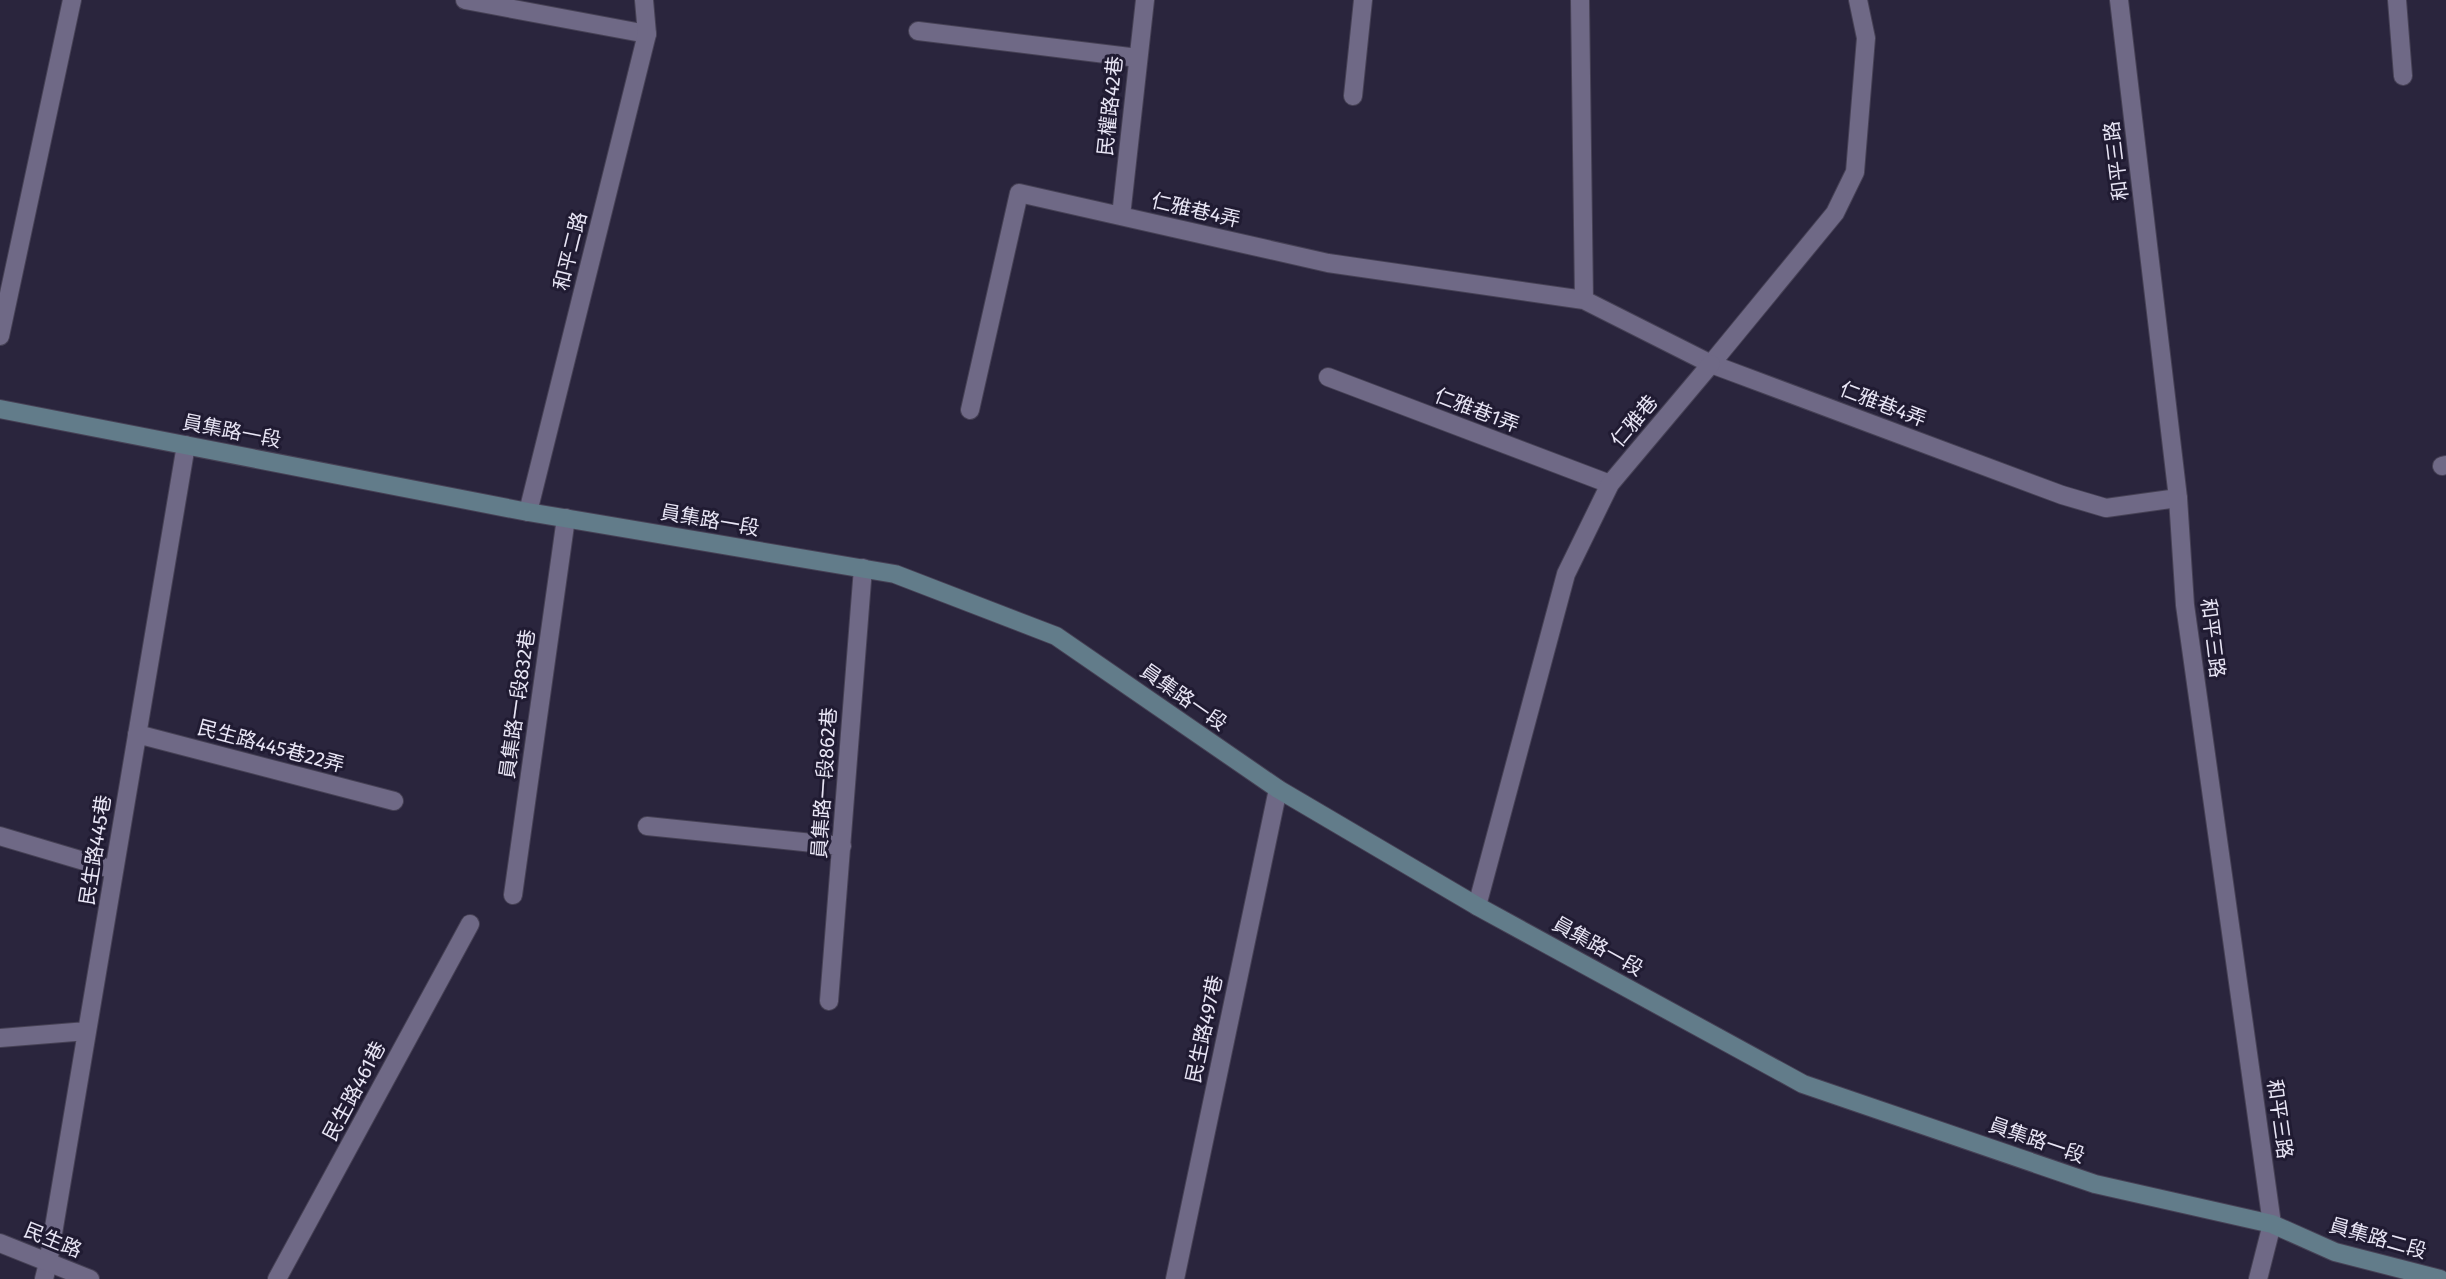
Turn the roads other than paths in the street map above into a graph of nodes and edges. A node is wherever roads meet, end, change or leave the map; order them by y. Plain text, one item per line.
1 (72, 0) edge
2 (465, 0) edge
3 (644, 0) edge
4 (1145, 0) edge
5 (1363, 0) edge
6 (1580, 0) edge
7 (1858, 0) edge
8 (2119, 0) edge
9 (2397, 0) edge
10 (918, 31) dead end
11 (647, 34) junction
12 (1138, 58) junction
13 (2403, 76) dead end
14 (1353, 96) dead end
15 (1121, 216) junction
16 (1584, 300) junction
17 (0, 336) edge
18 (1711, 364) junction
19 (1328, 377) dead end
20 (0, 409) edge
21 (970, 410) dead end
22 (186, 445) junction
23 (1610, 484) junction
24 (2178, 498) junction
25 (528, 512) junction
26 (566, 518) junction
27 (863, 568) junction
28 (137, 734) junction
29 (1278, 789) junction
30 (394, 801) dead end
31 (647, 826) dead end
32 (0, 836) edge
33 (842, 846) junction
34 (114, 870) junction
35 (513, 895) dead end
36 (1477, 906) junction
37 (470, 924) dead end
38 (829, 1002) dead end
39 (87, 1031) junction
40 (0, 1038) edge
41 (2272, 1224) junction
42 (0, 1243) edge
43 (46, 1271) edge
44 (90, 1279) edge
45 (278, 1279) edge
46 (1175, 1279) edge
47 (2258, 1279) edge
48 (2440, 1279) edge

1 - 17 street
2 - 11 street
3 - 11 street, 和平二路
4 - 12 street, 民權路42巷
5 - 14 street
6 - 16 street
7 - 18 street, 仁雅巷
8 - 24 street, 和平三路
9 - 13 street
10 - 12 street
11 - 25 street, 和平二路
12 - 15 street, 民權路42巷
15 - 16 street, 仁雅巷4弄
15 - 21 street, 仁雅巷4弄
16 - 18 street, 仁雅巷4弄
18 - 23 street, 仁雅巷
18 - 24 street, 仁雅巷4弄
19 - 23 street, 仁雅巷1弄
20 - 22 street, 員集路一段
22 - 25 street, 員集路一段
22 - 28 street, 民生路445巷
23 - 36 street, 仁雅巷
24 - 41 street, 和平三路
25 - 26 street, 員集路一段
26 - 27 street, 員集路一段
26 - 35 street, 員集路一段832巷
27 - 29 street, 員集路一段
27 - 33 street, 員集路一段862巷
28 - 30 street, 民生路445巷22弄
28 - 34 street, 民生路445巷
29 - 36 street, 員集路一段
29 - 46 street, 民生路497巷
31 - 33 street
32 - 34 street
33 - 38 street, 員集路一段862巷
34 - 39 street, 民生路445巷
36 - 41 street, 員集路一段
37 - 45 street, 民生路461巷
39 - 40 street
39 - 43 street, 民生路445巷
41 - 47 street, 和平三路
41 - 48 street, 員集路二段
42 - 43 street, 民生路
43 - 44 street, 民生路

